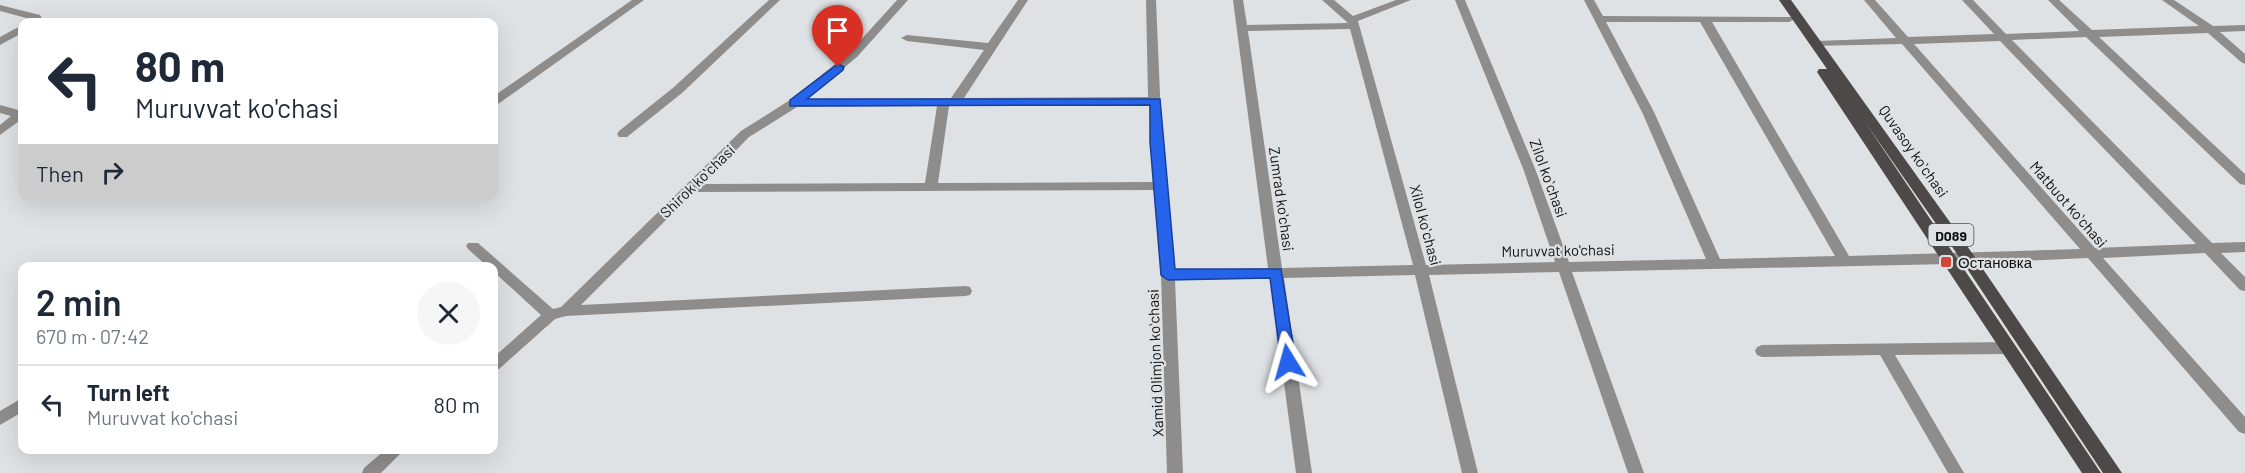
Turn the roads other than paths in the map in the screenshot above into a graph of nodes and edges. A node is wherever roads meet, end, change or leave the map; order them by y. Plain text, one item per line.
1 (639, 0) edge
2 (774, 0) edge
3 (903, 0) edge
4 (1023, 0) edge
5 (1151, 0) edge
6 (1238, 0) edge
7 (1327, 0) edge
8 (1406, 0) edge
9 (1460, 0) edge
10 (1589, 0) edge
11 (1776, 0) edge
12 (1869, 0) edge
13 (1967, 0) edge
14 (2053, 0) edge
15 (2167, 0) edge
16 (0, 8) edge
17 (1786, 11) edge
18 (36, 18) edge
19 (1704, 19) junction
20 (1601, 20) junction
21 (1354, 23) junction
22 (1242, 27) junction
23 (2245, 28) edge
24 (2210, 29) junction
25 (18, 31) edge
26 (2088, 33) junction
27 (907, 38) dead end
28 (2003, 38) junction
29 (0, 42) edge
30 (1905, 42) junction
31 (1817, 44) junction
32 (992, 47) junction
33 (2245, 60) edge
34 (498, 98) edge
35 (1156, 101) junction
36 (950, 102) junction
37 (794, 103) junction
38 (0, 109) edge
39 (18, 113) edge
40 (18, 116) edge
41 (0, 131) edge
42 (623, 134) dead end
43 (2245, 181) edge
44 (1160, 186) junction
45 (689, 188) junction
46 (931, 188) junction
47 (473, 246) dead end
48 (2245, 247) edge
49 (2206, 248) junction
50 (2088, 251) junction
51 (1967, 257) junction
52 (1949, 259) junction
53 (1844, 260) junction
54 (491, 262) edge
55 (1715, 263) junction
56 (1564, 267) junction
57 (498, 268) edge
58 (1421, 270) junction
59 (1276, 273) junction
60 (1168, 275) junction
61 (2245, 286) edge
62 (964, 291) dead end
63 (566, 311) junction
64 (550, 315) junction
65 (2009, 348) junction
66 (1762, 351) dead end
67 (1885, 351) junction
68 (498, 361) edge
69 (18, 407) edge
70 (0, 419) edge
71 (2245, 428) edge
72 (391, 454) edge
73 (370, 473) edge
74 (1175, 473) edge
75 (1304, 473) edge
76 (1470, 473) edge
77 (1636, 473) edge
78 (1956, 473) edge
79 (2092, 473) edge
80 (2113, 473) edge

1 - 34 street
2 - 42 street
3 - 37 street, Shirok koʻchasi
4 - 32 street
5 - 35 street, Xamid Olimjon koʻchasi
6 - 22 street, Zumrad koʻchasi
7 - 21 street
8 - 21 street
9 - 56 street, Zilol koʻchasi
10 - 20 street
11 - 17 main road, Quvasoy koʻchasi / D089
12 - 30 street, Matbuot koʻchasi
13 - 28 street
14 - 26 street
15 - 24 street
16 - 18 street
17 - 19 street
17 - 31 main road, Quvasoy koʻchasi / D089
17 - 52 main road, Quvasoy koʻchasi / D089
19 - 20 street
19 - 53 street
20 - 55 street
21 - 22 street
21 - 58 street, Xilol koʻchasi
22 - 59 street, Zumrad koʻchasi
23 - 24 street
24 - 26 street
24 - 33 street
25 - 29 street
26 - 28 street
26 - 43 street
27 - 32 street
28 - 30 street
28 - 49 street
30 - 31 street
30 - 50 street, Matbuot koʻchasi
31 - 51 main road, Quvasoy koʻchasi / D089
32 - 36 street
35 - 36 street
35 - 44 street, Xamid Olimjon koʻchasi
36 - 37 street
36 - 46 street
37 - 45 street, Shirok koʻchasi
38 - 39 street
40 - 41 street
44 - 46 street
44 - 60 street, Xamid Olimjon koʻchasi
45 - 46 street
45 - 63 street, Shirok koʻchasi
47 - 54 street
48 - 49 street
49 - 50 street
49 - 61 street
50 - 51 street
50 - 71 street, Matbuot koʻchasi
51 - 52 street, Muruvvat ko'chasi
51 - 80 main road, Quvasoy koʻchasi / D089
52 - 53 street, Muruvvat ko'chasi
52 - 65 main road, Quvasoy koʻchasi / D089
53 - 55 street, Muruvvat ko'chasi
55 - 56 street, Muruvvat ko'chasi
56 - 58 street, Muruvvat ko'chasi
56 - 77 street, Zilol koʻchasi
57 - 64 street
58 - 59 street, Muruvvat ko'chasi
58 - 76 street, Xilol koʻchasi
59 - 60 street, Muruvvat ko'chasi
59 - 75 street, Zumrad koʻchasi
60 - 74 street, Xamid Olimjon koʻchasi
62 - 63 street
63 - 64 street
64 - 68 street
65 - 67 street
65 - 79 main road, Quvasoy koʻchasi / D089
66 - 67 street
67 - 78 street
69 - 70 street
72 - 73 street

